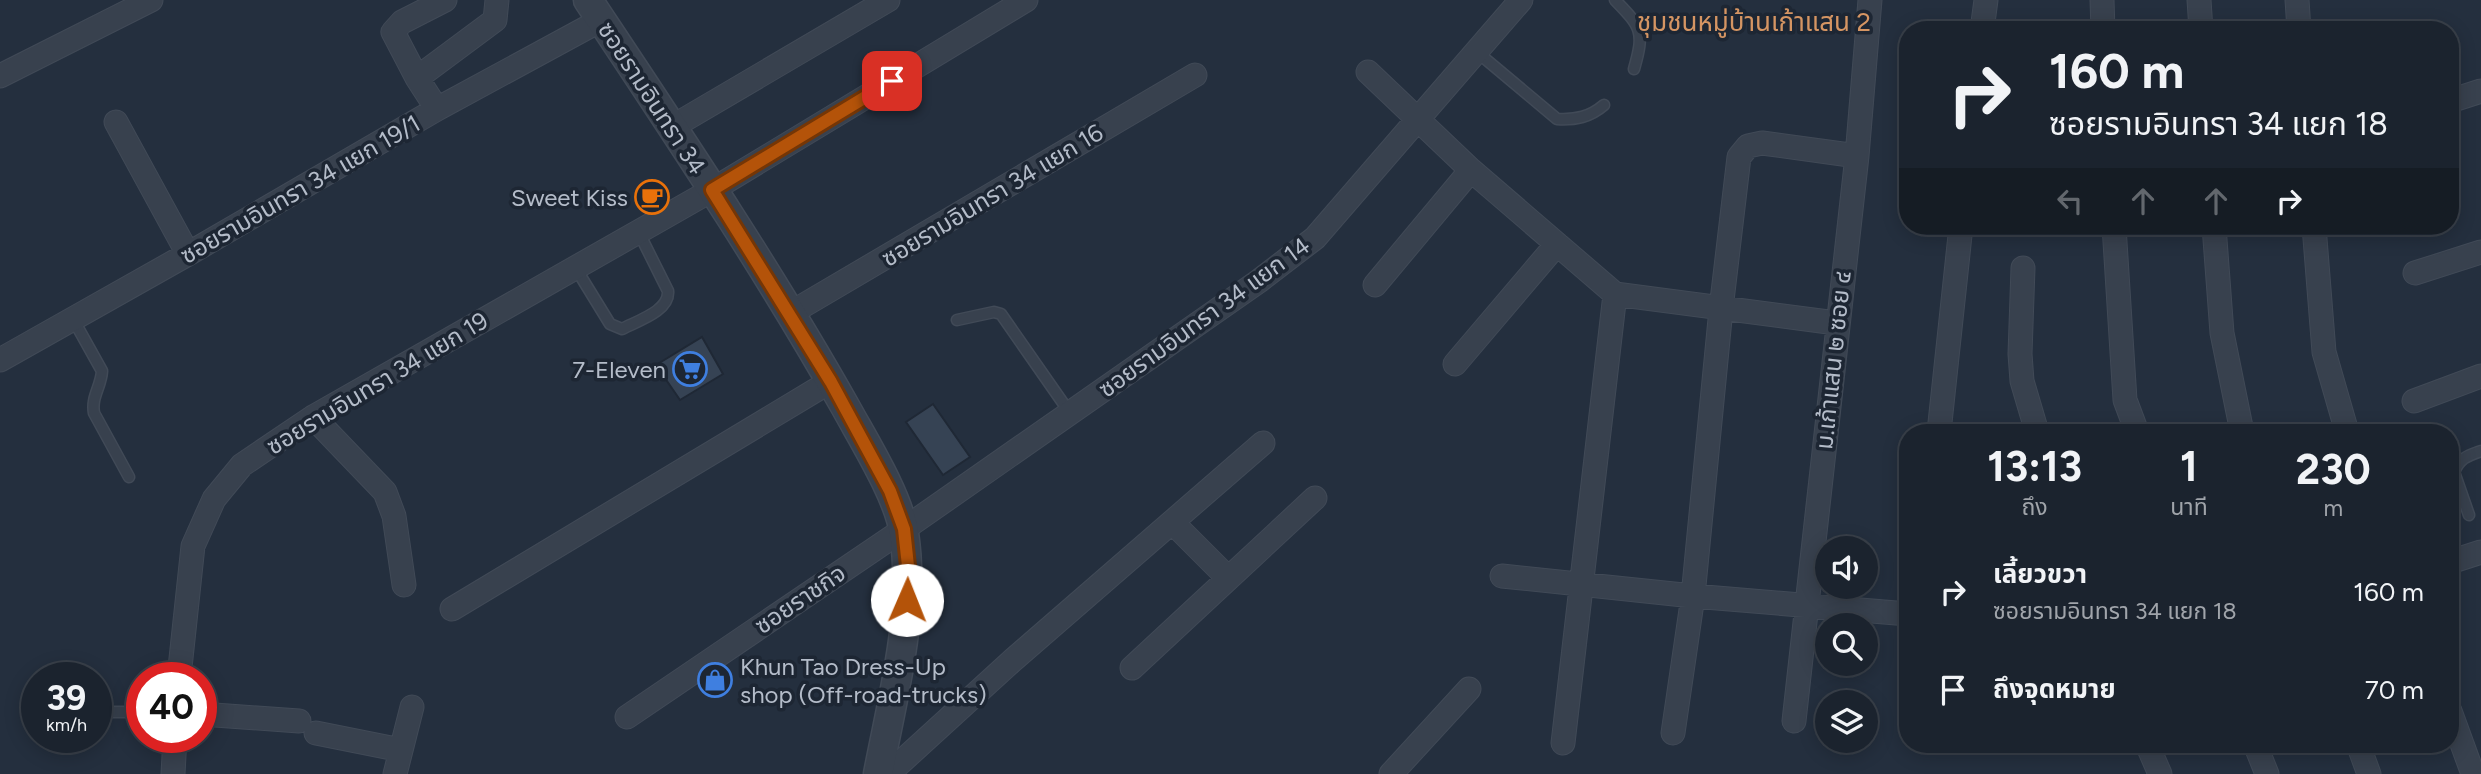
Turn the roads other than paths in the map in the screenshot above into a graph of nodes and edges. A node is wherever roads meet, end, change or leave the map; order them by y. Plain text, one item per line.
1 (151, 0) edge
2 (444, 0) edge
3 (497, 0) edge
4 (888, 0) edge
5 (1026, 0) edge
6 (1521, 0) edge
7 (1615, 0) edge
8 (1870, 0) edge
9 (1986, 0) edge
10 (2102, 0) edge
11 (2199, 0) edge
12 (2297, 0) edge
13 (595, 10) edge
14 (1983, 21) edge
15 (2103, 21) edge
16 (2200, 21) edge
17 (2299, 21) edge
18 (1477, 52) junction
19 (1634, 68) dead end
20 (1368, 72) dead end
21 (1195, 75) dead end
22 (0, 76) edge
23 (417, 78) junction
24 (2481, 91) edge
25 (2459, 98) edge
26 (1604, 105) dead end
27 (437, 109) junction
28 (1417, 118) junction
29 (116, 121) dead end
30 (672, 127) junction
31 (1857, 156) junction
32 (1471, 170) junction
33 (712, 190) junction
34 (638, 232) junction
35 (1960, 235) edge
36 (2115, 235) edge
37 (2215, 235) edge
38 (2315, 235) edge
39 (1557, 244) junction
40 (2481, 252) edge
41 (188, 254) junction
42 (575, 267) junction
43 (2023, 268) dead end
44 (2415, 273) dead end
45 (1375, 285) dead end
46 (1615, 294) junction
47 (1721, 309) junction
48 (789, 314) junction
49 (73, 319) junction
50 (957, 320) dead end
51 (1836, 323) junction
52 (0, 360) edge
53 (1455, 364) dead end
54 (2481, 376) edge
55 (831, 382) junction
56 (2414, 401) dead end
57 (1070, 413) junction
58 (313, 417) junction
59 (1940, 424) edge
60 (2035, 424) edge
61 (2134, 424) edge
62 (2240, 424) edge
63 (2345, 424) edge
64 (1263, 443) dead end
65 (2481, 451) edge
66 (2459, 462) edge
67 (129, 477) dead end
68 (2459, 486) edge
69 (1315, 498) dead end
70 (2469, 515) dead end
71 (1172, 522) junction
72 (904, 529) junction
73 (2481, 552) edge
74 (2459, 559) edge
75 (1502, 576) dead end
76 (1227, 577) junction
77 (1580, 584) junction
78 (404, 585) dead end
79 (1693, 596) junction
80 (1806, 605) junction
81 (452, 609) dead end
82 (1899, 613) edge
83 (181, 662) edge
84 (1132, 668) dead end
85 (1469, 690) dead end
86 (412, 707) dead end
87 (217, 716) edge
88 (627, 717) dead end
89 (1794, 721) dead end
90 (1674, 733) dead end
91 (2459, 736) edge
92 (1563, 743) dead end
93 (401, 750) junction
94 (174, 753) edge
95 (2151, 753) edge
96 (2259, 753) edge
97 (2361, 753) edge
98 (889, 773) edge
99 (173, 774) edge
100 (395, 774) edge
101 (1391, 774) edge
102 (2160, 774) edge
103 (2267, 774) edge
104 (2369, 774) edge
105 (2473, 774) edge

1 - 22 street
2 - 23 street
3 - 23 street
4 - 30 street
5 - 33 street, ซอยรามอินทรา 34 แยก 19
6 - 18 street, ซอยรามอินทรา 34 แยก 14
7 - 19 lane
8 - 31 street, ม.เก้าแสน ๒ ซอย ๔
9 - 14 street
10 - 15 street
11 - 16 street
12 - 17 street
13 - 27 street, ซอยรามอินทรา 34 แยก 19/1
13 - 30 street, ซอยรามอินทรา 34
18 - 26 lane
18 - 28 street, ซอยรามอินทรา 34 แยก 14
20 - 28 street
21 - 48 street, ซอยรามอินทรา 34 แยก 16
23 - 27 street
24 - 25 street
27 - 41 street, ซอยรามอินทรา 34 แยก 19/1
28 - 32 street
28 - 57 street, ซอยรามอินทรา 34 แยก 14
29 - 41 street
30 - 33 street, ซอยรามอินทรา 34
31 - 47 street
31 - 51 street, ม.เก้าแสน ๒ ซอย ๔
32 - 39 street
32 - 45 street
33 - 34 street, ซอยรามอินทรา 34 แยก 19
33 - 48 street, ซอยรามอินทรา 34
34 - 42 street, ซอยรามอินทรา 34 แยก 19
34 - 42 lane
35 - 59 street
36 - 61 street
37 - 62 street
38 - 63 street
39 - 46 street
39 - 53 street
40 - 44 street
41 - 49 street, ซอยรามอินทรา 34 แยก 19/1
42 - 58 street, ซอยรามอินทรา 34 แยก 19
43 - 60 street
46 - 47 street
46 - 77 street
47 - 51 street
47 - 79 street
48 - 55 street, ซอยรามอินทรา 34
49 - 52 street, ซอยรามอินทรา 34 แยก 19/1
49 - 67 lane
50 - 57 lane
51 - 80 street, ม.เก้าแสน ๒ ซอย ๔
54 - 56 street
55 - 72 street, ซอยรามอินทรา 34
55 - 81 street
57 - 72 street, ซอยรามอินทรา 34 แยก 14
58 - 78 street
58 - 83 street, ซอยรามอินทรา 34 แยก 19
64 - 71 street
65 - 66 lane
68 - 70 lane
69 - 76 street
71 - 76 street
71 - 98 street
72 - 88 street, ซอยราชกิจ
72 - 98 street, ซอยรามอินทรา 34
73 - 74 street
75 - 77 street
76 - 84 street
77 - 79 street
77 - 92 street
79 - 80 street
79 - 90 street
80 - 82 street
80 - 89 street, ม.เก้าแสน ๒ ซอย ๔
85 - 101 street
86 - 93 street
87 - 93 street
91 - 105 street
93 - 100 street
94 - 99 street
95 - 102 street
96 - 103 street
97 - 104 street

